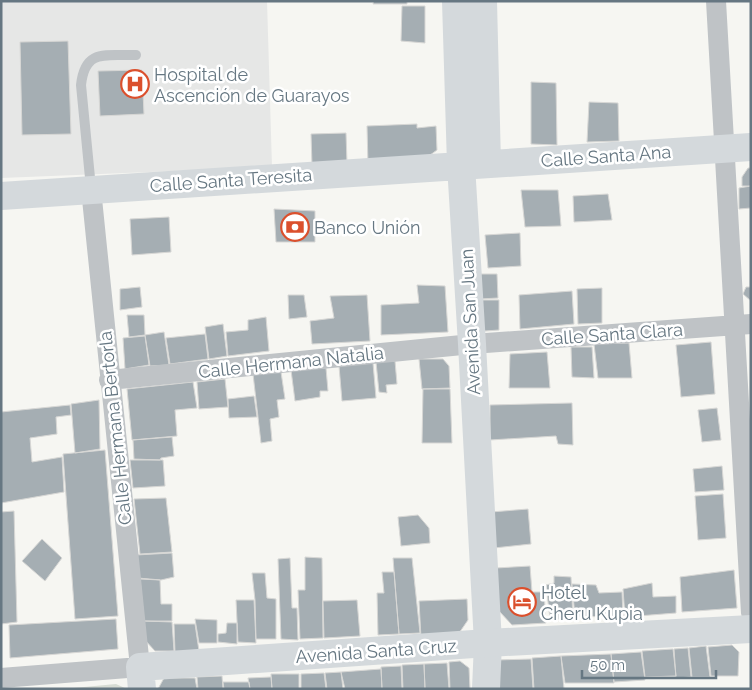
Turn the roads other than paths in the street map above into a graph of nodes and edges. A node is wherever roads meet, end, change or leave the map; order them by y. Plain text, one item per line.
1 (456, 1) edge
2 (483, 1) edge
3 (716, 1) edge
4 (136, 54) dead end
5 (738, 147) edge
6 (474, 164) junction
7 (91, 189) junction
8 (1, 196) edge
9 (743, 325) edge
10 (472, 344) junction
11 (109, 380) junction
12 (751, 613) edge
13 (751, 629) edge
14 (488, 643) junction
15 (1, 678) edge
16 (141, 678) edge
17 (486, 689) edge

1 - 6 street, Avenida San Juan
2 - 6 street, Avenida San Juan
3 - 5 street
4 - 7 lane
5 - 6 street, Calle Santa Ana
5 - 9 street
6 - 7 street, Calle Santa Teresita
6 - 10 street, Avenida San Juan
7 - 8 street, Calle Santa Teresita
7 - 11 street, Calle Hermana Bertorla
9 - 10 street, Calle Santa Clara
9 - 12 street
10 - 11 street, Calle Hermana Natalia
10 - 14 street, Avenida San Juan
11 - 16 street, Calle Hermana Bertorla
13 - 14 street, Avenida Santa Cruz
14 - 16 street, Avenida Santa Cruz
14 - 17 street, Avenida San Juan
15 - 16 street, Avenida Santa Cruz

